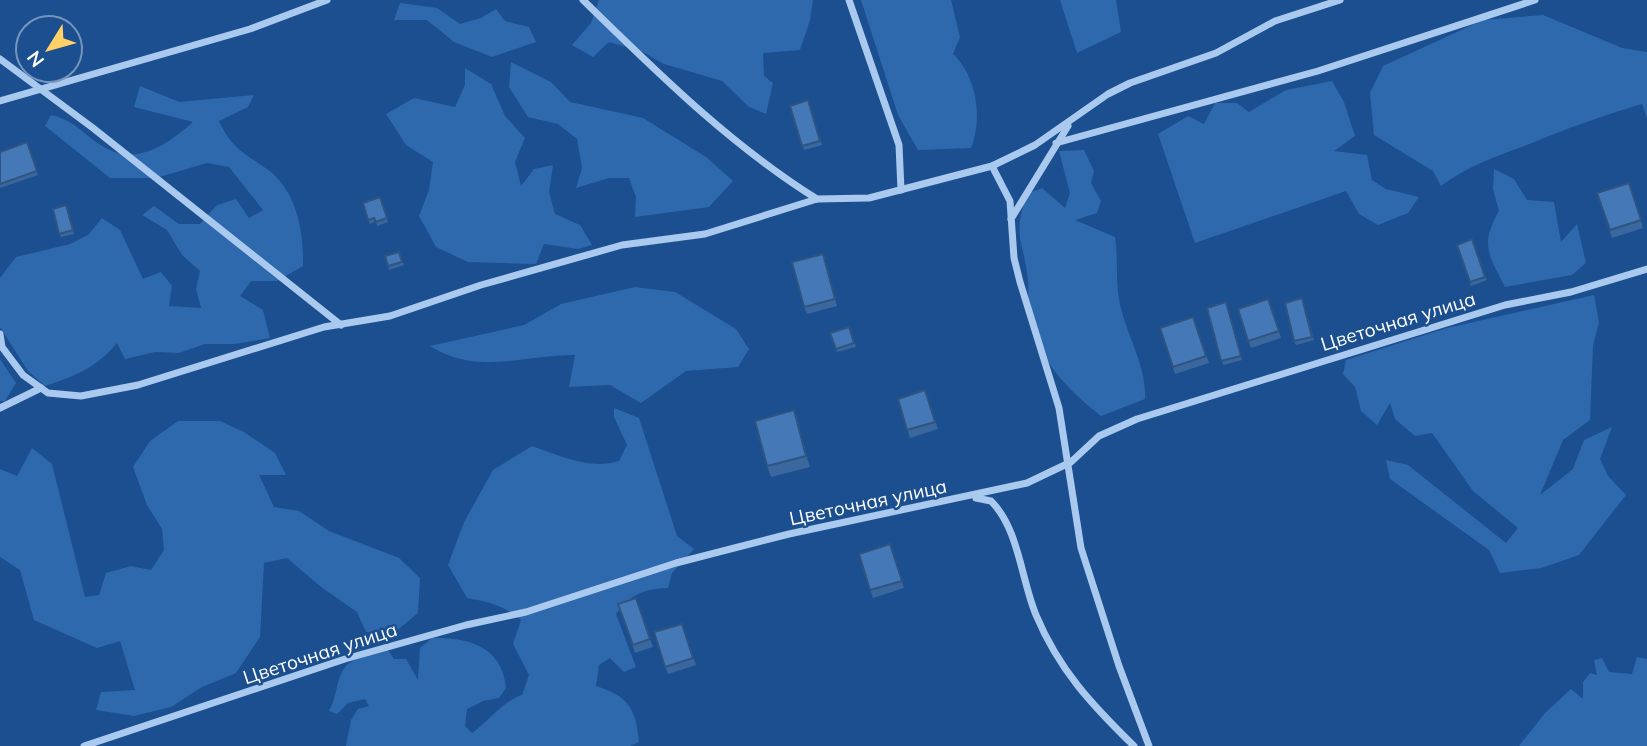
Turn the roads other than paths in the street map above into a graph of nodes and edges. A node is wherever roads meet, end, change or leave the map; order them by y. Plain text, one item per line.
1 (327, 0) edge
2 (583, 0) edge
3 (849, 0) edge
4 (1340, 0) edge
5 (1535, 0) edge
6 (0, 59) edge
7 (40, 89) junction
8 (0, 101) edge
9 (1071, 122) junction
10 (1056, 143) junction
11 (992, 166) junction
12 (901, 190) junction
13 (817, 199) junction
14 (1012, 219) junction
15 (1647, 268) edge
16 (341, 325) junction
17 (0, 334) edge
18 (41, 388) junction
19 (0, 408) edge
20 (1068, 464) junction
21 (969, 498) junction
22 (84, 746) edge
23 (1134, 746) edge
24 (1149, 746) edge

1 - 7 street
2 - 13 street
3 - 12 street
4 - 9 street
5 - 10 street
6 - 7 street
7 - 8 street
7 - 16 street
9 - 10 street
9 - 11 street
10 - 14 street
11 - 12 street
11 - 14 street
12 - 13 street
13 - 16 street
14 - 20 street
15 - 20 street, Цветочная улица
16 - 18 street
17 - 18 street
18 - 19 street
20 - 21 street, Цветочная улица
20 - 24 street
21 - 22 street, Цветочная улица
21 - 23 street

